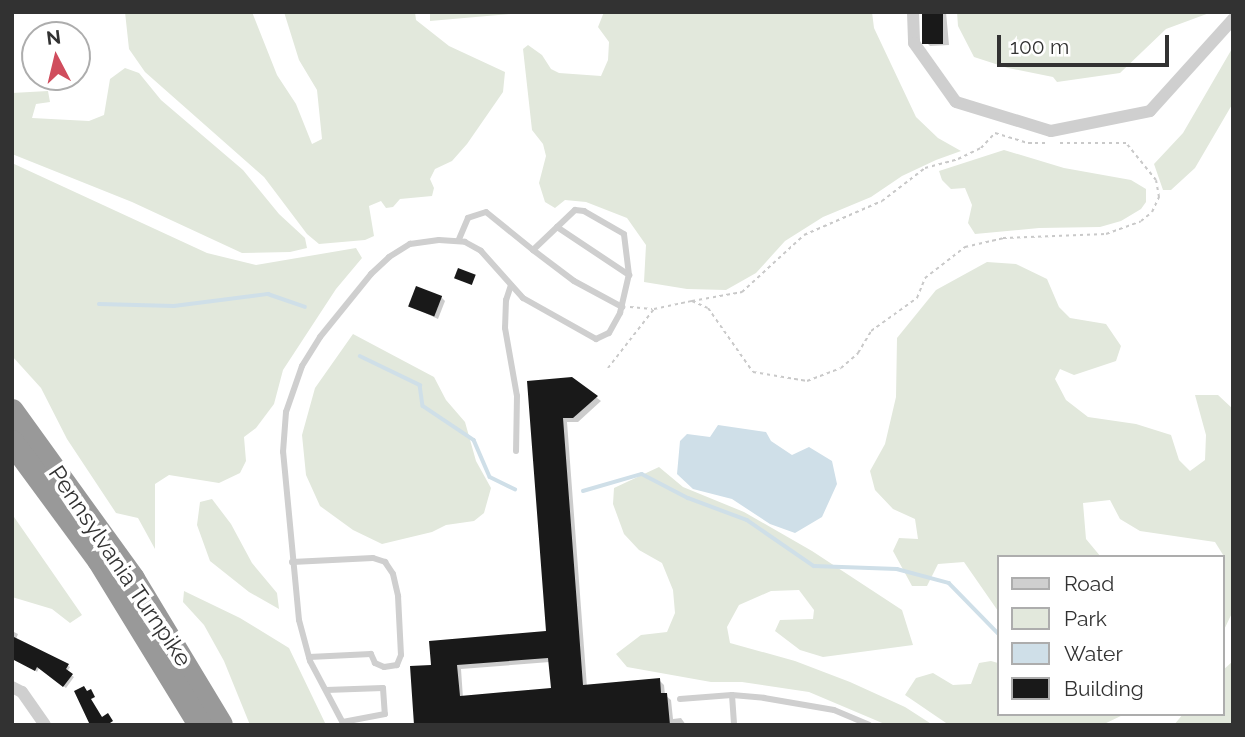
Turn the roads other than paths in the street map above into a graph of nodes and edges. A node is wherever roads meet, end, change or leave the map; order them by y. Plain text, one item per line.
1 (913, 12) edge
2 (1233, 19) edge
3 (557, 227) junction
4 (458, 241) junction
5 (533, 250) junction
6 (629, 275) junction
7 (511, 285) junction
8 (622, 307) junction
9 (12, 411) edge
10 (12, 442) edge
11 (516, 451) dead end
12 (292, 562) junction
13 (309, 657) junction
14 (12, 687) edge
15 (326, 690) junction
16 (732, 695) junction
17 (680, 699) dead end
18 (343, 723) edge
19 (45, 725) edge
20 (200, 725) edge
21 (221, 725) edge
22 (734, 725) edge
23 (870, 725) edge

1 - 2 street
3 - 5 lane
3 - 6 lane
3 - 6 lane
4 - 5 lane
4 - 7 lane
4 - 12 lane
5 - 8 lane
6 - 8 lane
7 - 8 lane
7 - 11 lane
9 - 21 highway, Pennsylvania Turnpike
10 - 20 highway, Pennsylvania Turnpike
12 - 13 lane
12 - 13 lane
13 - 15 lane
14 - 19 street
15 - 18 lane
15 - 18 lane
16 - 17 lane
16 - 22 lane
16 - 23 lane

